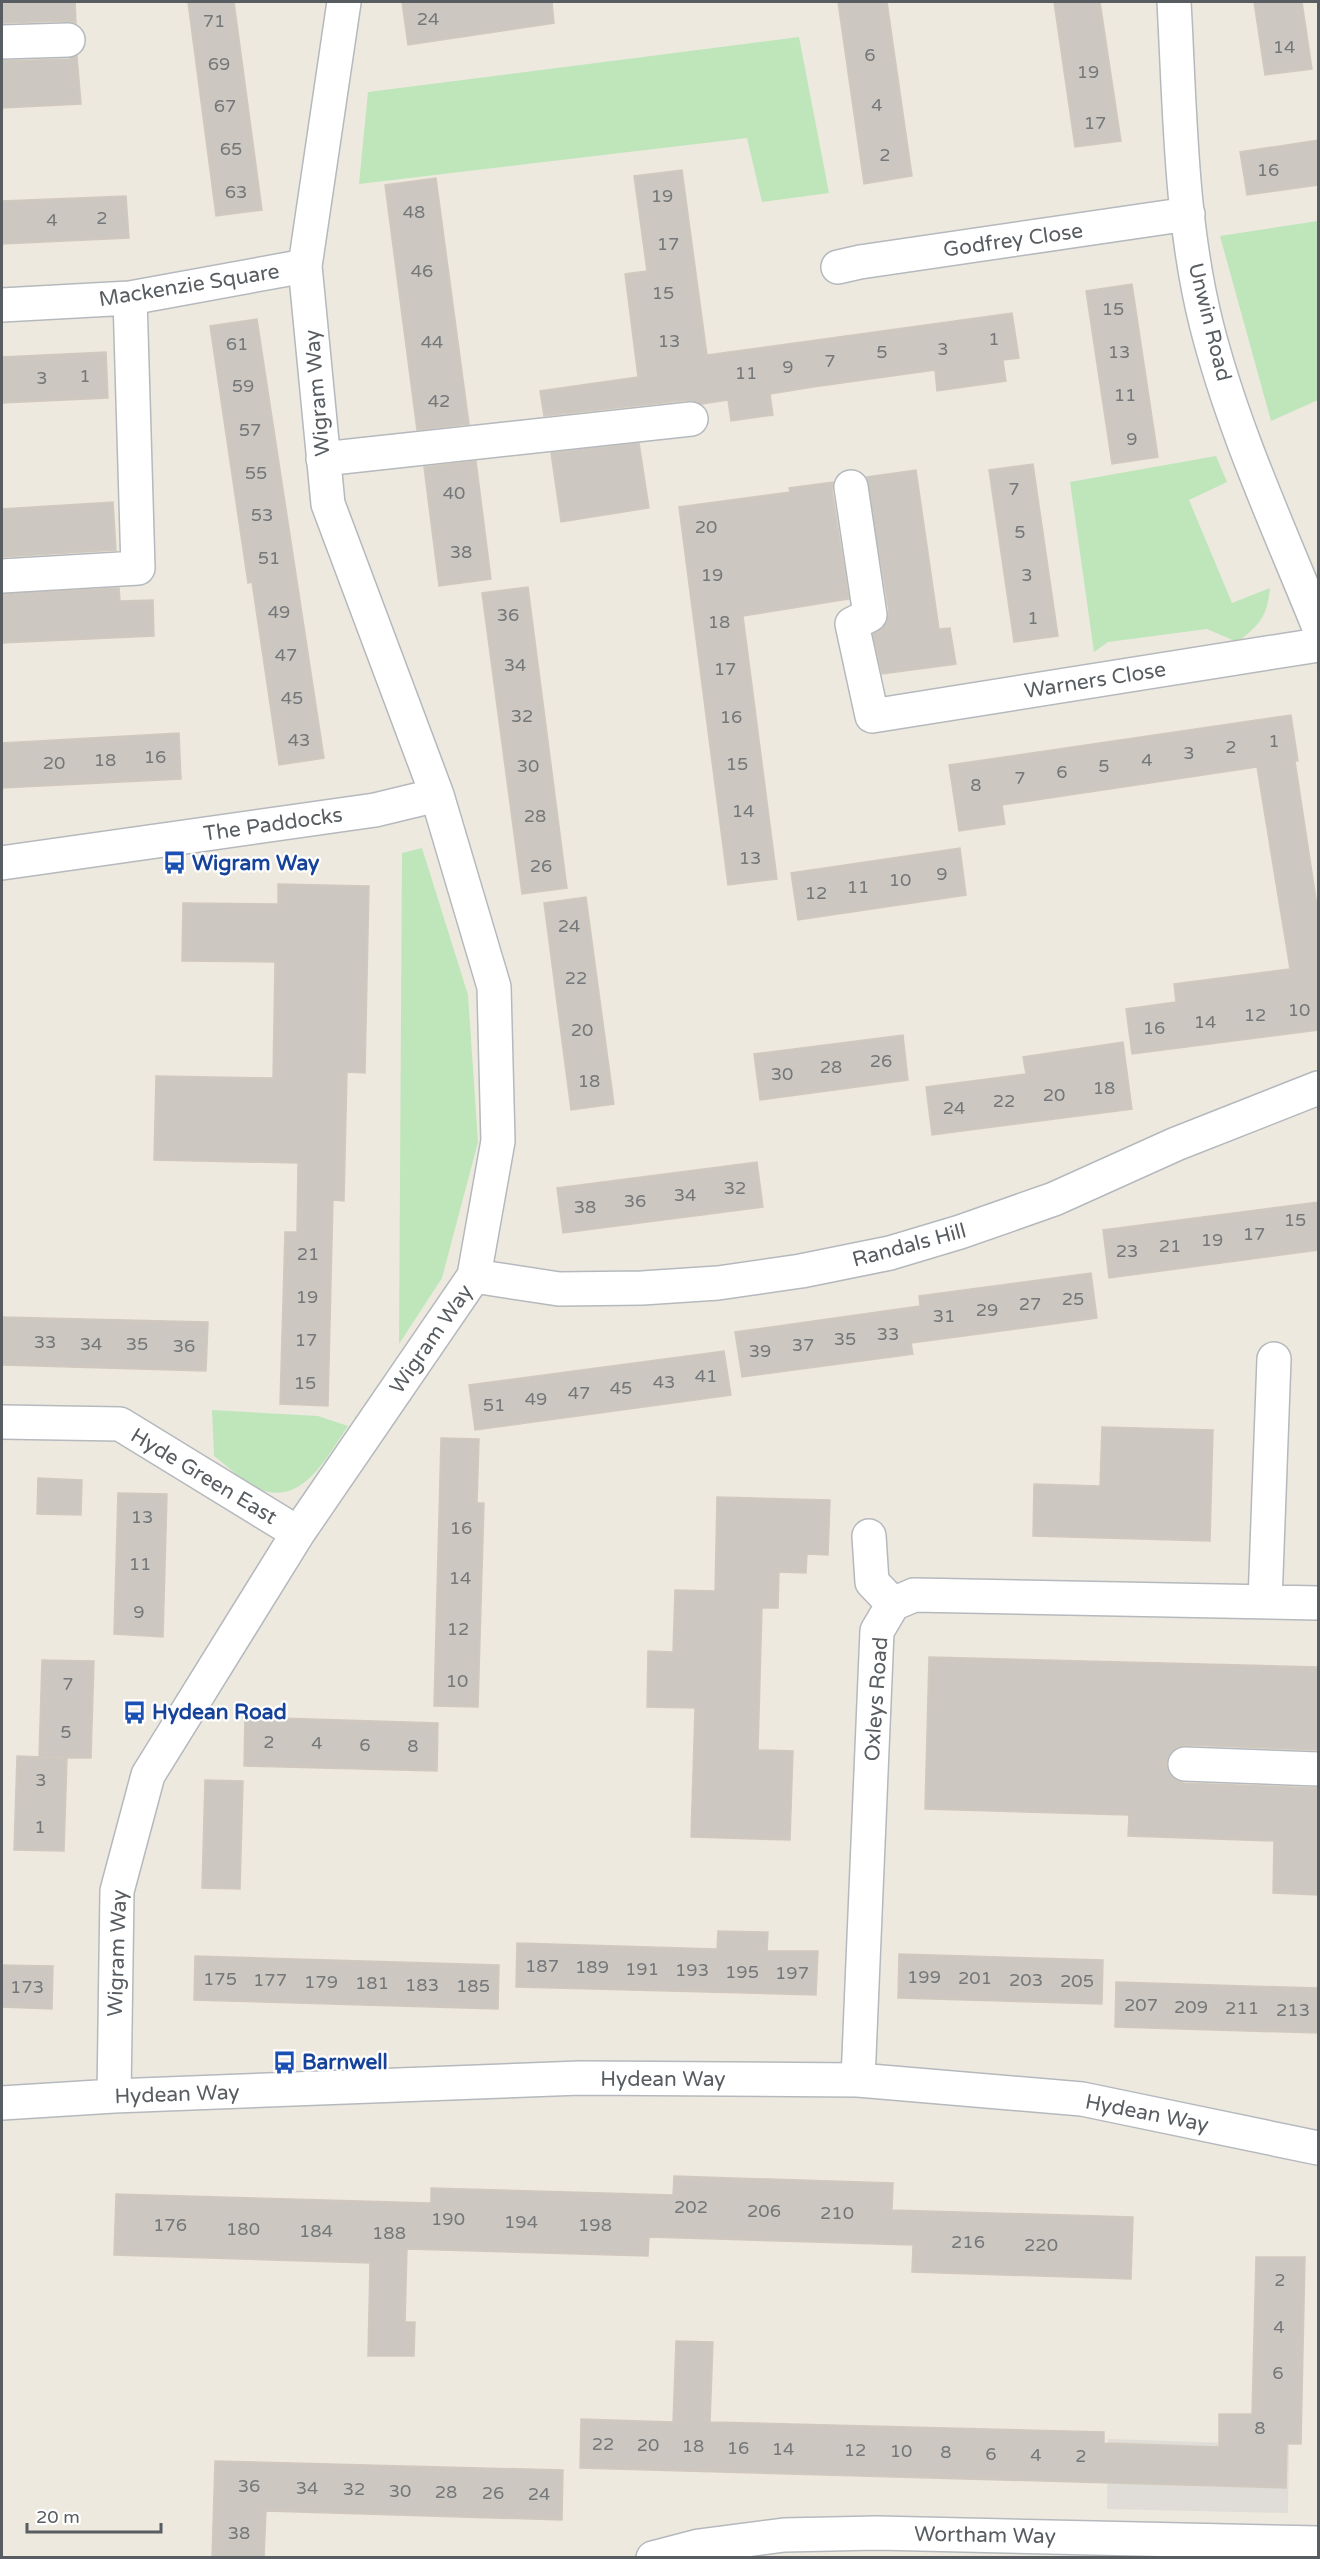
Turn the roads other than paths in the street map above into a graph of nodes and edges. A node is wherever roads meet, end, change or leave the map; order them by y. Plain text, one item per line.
1 (344, 2) edge
2 (1174, 2) edge
3 (68, 40) dead end
4 (2, 42) edge
5 (1188, 214) junction
6 (305, 266) junction
7 (838, 267) dead end
8 (130, 298) junction
9 (2, 305) edge
10 (691, 419) dead end
11 (323, 459) junction
12 (851, 488) dead end
13 (2, 576) edge
14 (1318, 626) edge
15 (1318, 645) edge
16 (437, 795) junction
17 (2, 863) edge
18 (1318, 1089) edge
19 (474, 1276) junction
20 (1274, 1359) dead end
21 (2, 1422) edge
22 (298, 1533) junction
23 (869, 1536) dead end
24 (1265, 1602) junction
25 (1318, 1603) edge
26 (893, 1604) junction
27 (1185, 1764) dead end
28 (1318, 1768) edge
29 (858, 2080) junction
30 (114, 2096) junction
31 (2, 2103) edge
32 (1318, 2148) edge
33 (1318, 2543) edge
34 (653, 2558) edge

1 - 6 street, Wigram Way
2 - 5 street, Unwin Road
3 - 4 street
5 - 7 street, Godfrey Close
5 - 14 street, Unwin Road
6 - 8 street, Mackenzie Square
6 - 11 street, Wigram Way
8 - 9 street, Mackenzie Square
8 - 13 street
10 - 11 street
11 - 16 street, Wigram Way
12 - 15 street, Warners Close
16 - 17 street, The Paddocks
16 - 19 street, Wigram Way
18 - 19 street, Randals Hill
19 - 22 street, Wigram Way
20 - 24 street
21 - 22 street, Hyde Green East
22 - 30 street, Wigram Way
23 - 26 street
24 - 25 street
24 - 26 street
26 - 29 street, Oxleys Road
27 - 28 street
29 - 30 street, Hydean Way
29 - 32 street, Hydean Way
30 - 31 street, Hydean Way
33 - 34 street, Wortham Way

